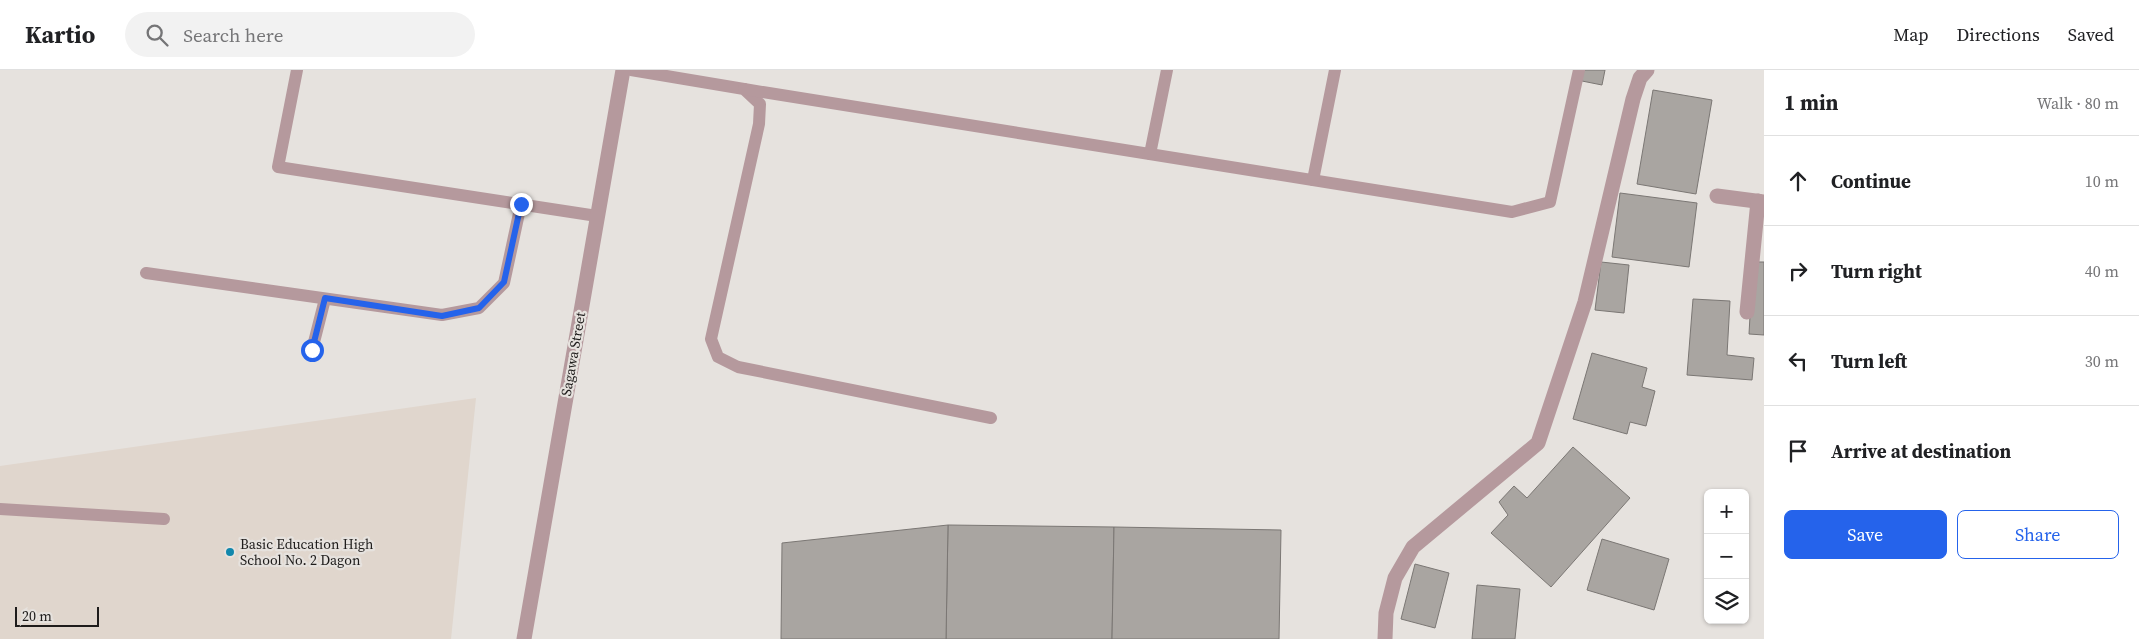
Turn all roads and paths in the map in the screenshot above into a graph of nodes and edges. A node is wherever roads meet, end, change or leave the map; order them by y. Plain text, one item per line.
1 (297, 70) edge
2 (623, 70) edge
3 (631, 70) edge
4 (1167, 70) edge
5 (1335, 70) edge
6 (1579, 70) edge
7 (1647, 70) edge
8 (744, 89) junction
9 (1150, 154) junction
10 (1313, 180) junction
11 (1717, 196) dead end
12 (1761, 202) edge
13 (521, 204) junction
14 (597, 216) junction
15 (146, 273) dead end
16 (325, 298) junction
17 (1747, 312) dead end
18 (312, 350) dead end
19 (990, 418) dead end
20 (0, 509) edge
21 (164, 519) dead end
22 (524, 639) edge
23 (1385, 639) edge

1 - 13 lane
2 - 14 street, Sagawa Street
3 - 8 lane
4 - 9 lane
5 - 10 lane
6 - 10 lane
7 - 23 street
8 - 9 lane
8 - 19 lane
9 - 10 lane
11 - 12 street
12 - 17 street
13 - 14 lane
13 - 16 lane
14 - 22 street, Sagawa Street
15 - 16 lane
16 - 18 lane
20 - 21 lane

